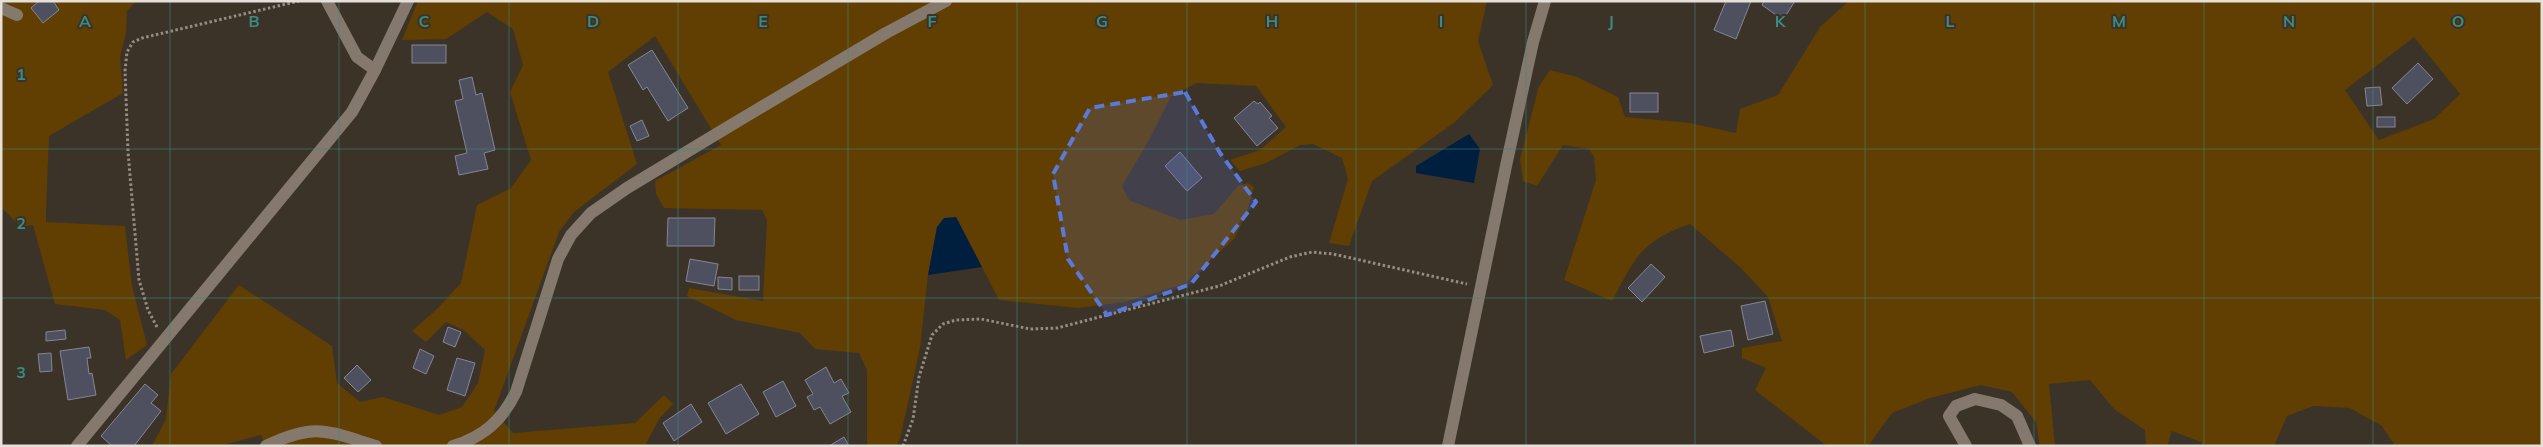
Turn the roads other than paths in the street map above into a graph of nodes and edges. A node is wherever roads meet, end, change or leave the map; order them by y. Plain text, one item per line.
1 (327, 1) edge
2 (408, 1) edge
3 (946, 1) edge
4 (1545, 1) edge
5 (1, 8) edge
6 (17, 15) dead end
7 (375, 70) junction
8 (77, 446) edge
9 (266, 446) edge
10 (376, 446) edge
11 (453, 446) edge
12 (1448, 446) edge
13 (1966, 446) edge
14 (2030, 446) edge

1 - 7 street
2 - 7 street
3 - 11 street
4 - 12 street
5 - 6 street
7 - 8 street
9 - 10 street
13 - 14 street

